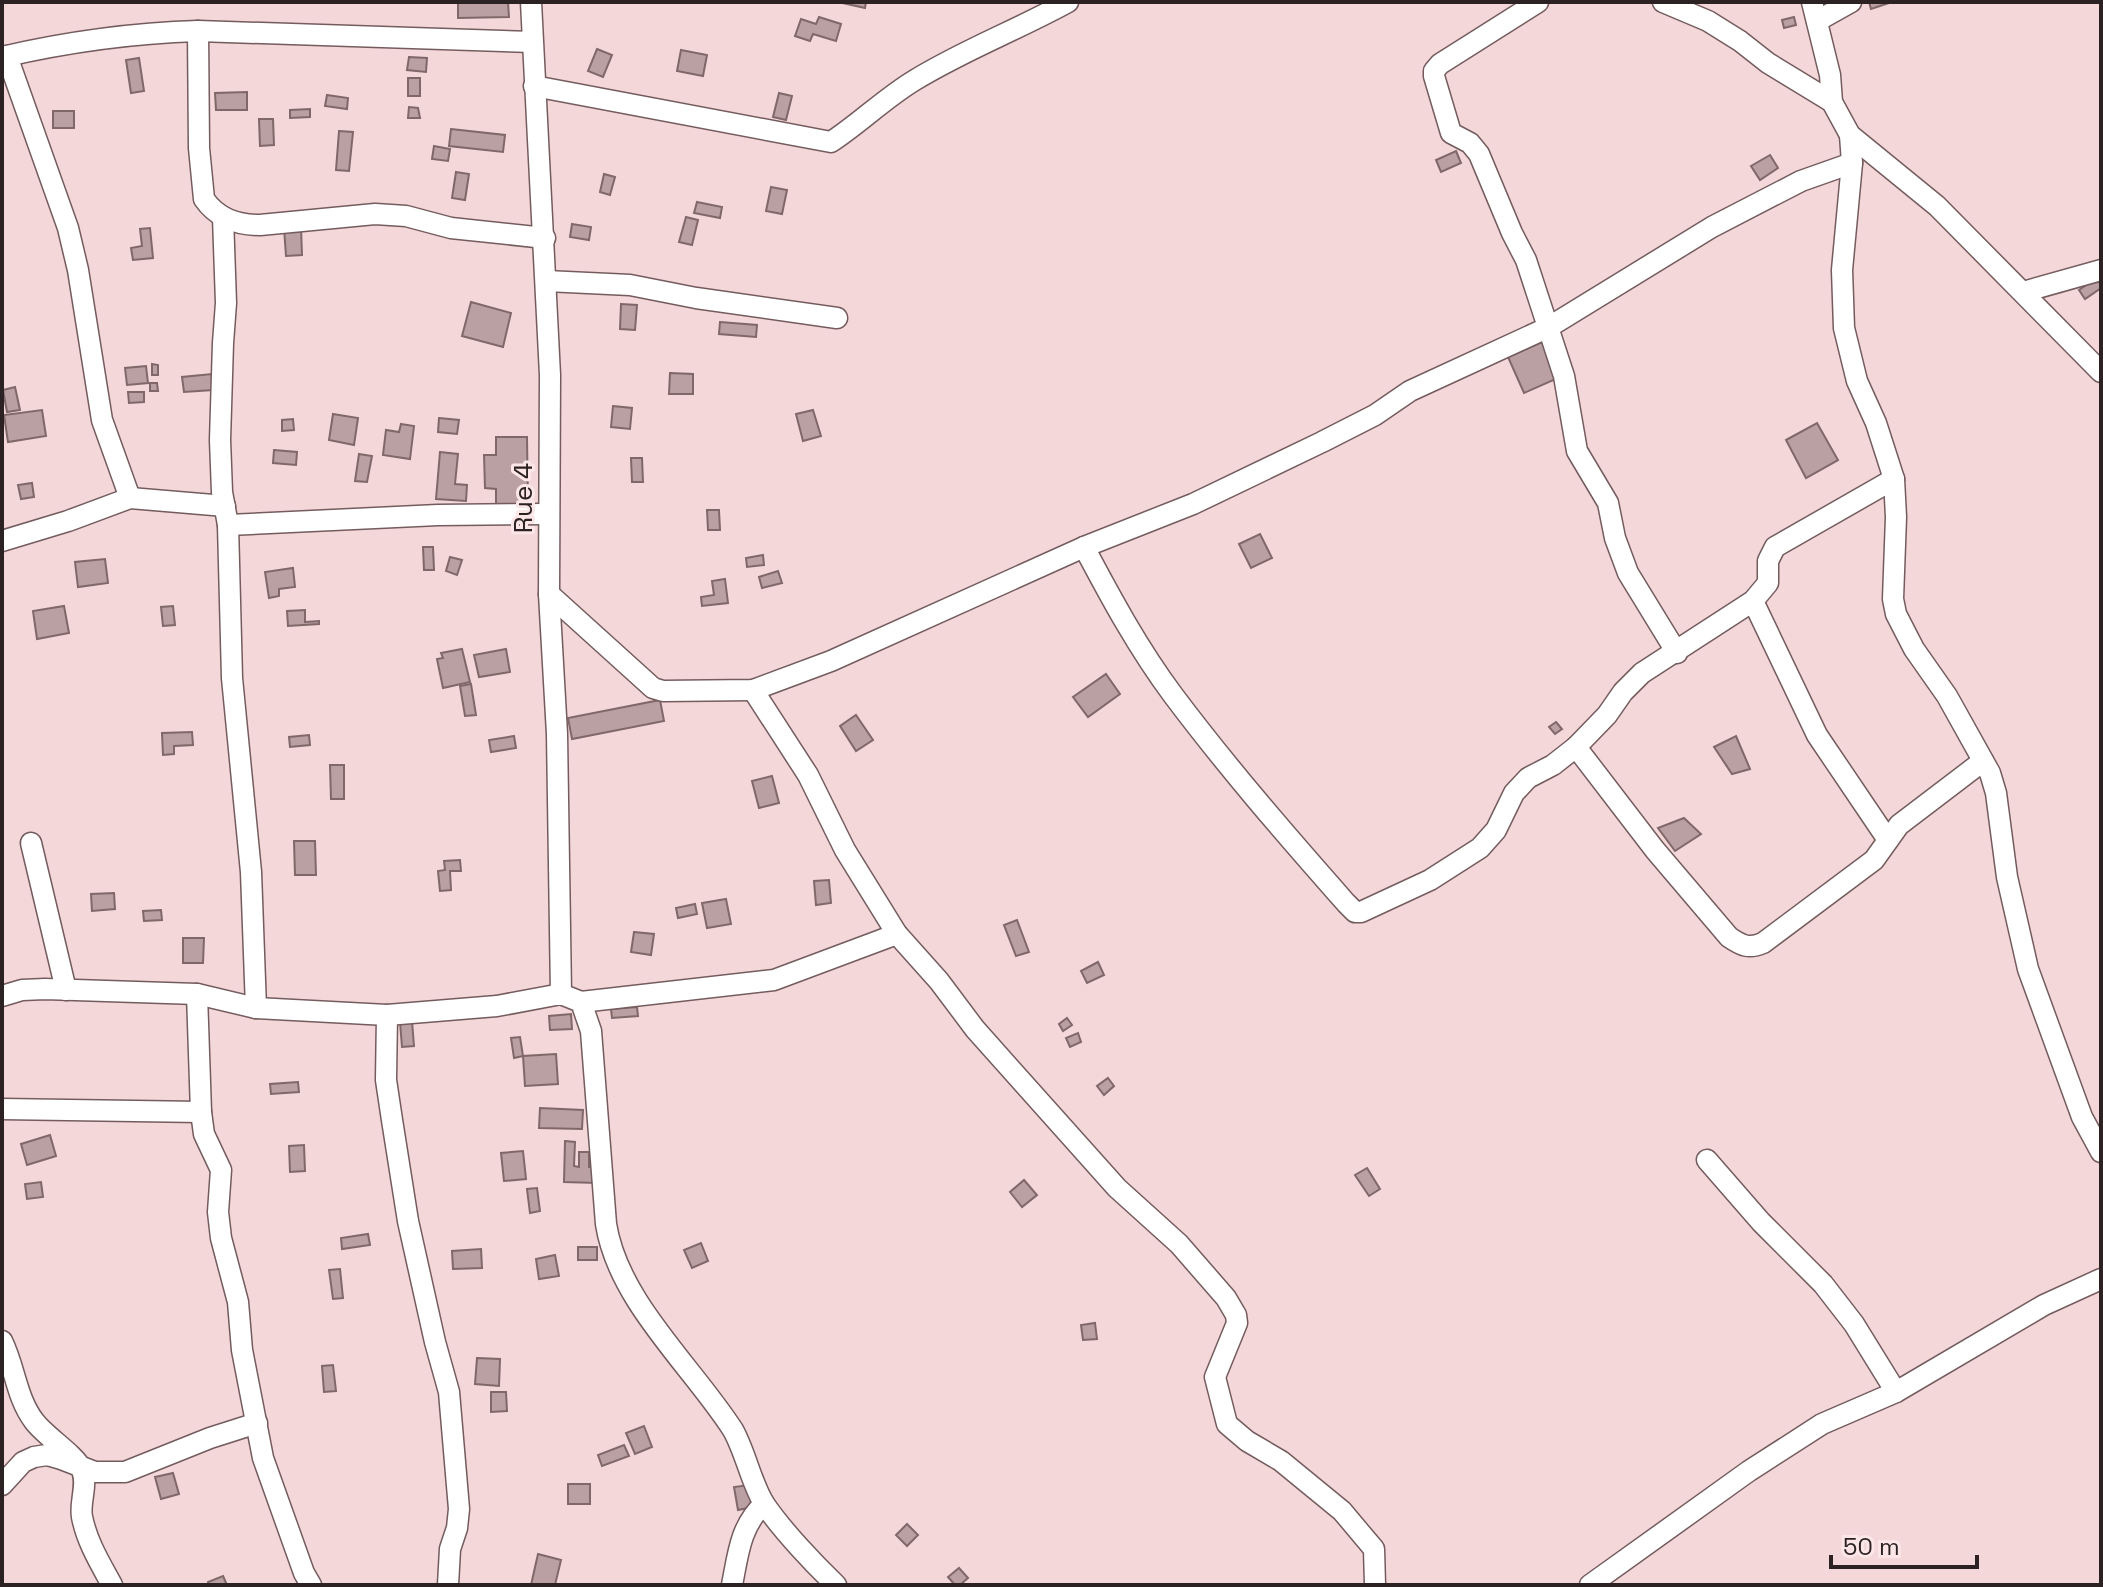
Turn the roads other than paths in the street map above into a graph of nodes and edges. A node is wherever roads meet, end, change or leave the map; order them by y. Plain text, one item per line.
1 (531, 2) edge
2 (1068, 2) edge
3 (1538, 2) edge
4 (1663, 2) edge
5 (1851, 2) edge
6 (1814, 12) edge
7 (198, 31) junction
8 (532, 42) junction
9 (4, 56) edge
10 (534, 86) junction
11 (1832, 102) junction
12 (1850, 135) junction
13 (1852, 163) junction
14 (223, 217) junction
15 (545, 238) junction
16 (2101, 270) edge
17 (546, 281) junction
18 (2023, 292) junction
19 (837, 318) dead end
20 (1549, 327) junction
21 (2101, 372) edge
22 (1894, 479) junction
23 (130, 498) junction
24 (548, 514) junction
25 (226, 516) junction
26 (2, 541) edge
27 (1084, 547) junction
28 (549, 594) junction
29 (1753, 601) junction
30 (1677, 653) junction
31 (753, 690) junction
32 (1576, 747) junction
33 (1983, 761) junction
34 (1888, 840) junction
35 (31, 843) dead end
36 (897, 934) junction
37 (66, 990) junction
38 (197, 994) junction
39 (561, 994) junction
40 (2, 996) edge
41 (581, 1002) junction
42 (256, 1008) junction
43 (387, 1015) junction
44 (2, 1109) edge
45 (201, 1112) junction
46 (2101, 1152) edge
47 (1707, 1160) dead end
48 (2099, 1276) edge
49 (2, 1341) edge
50 (1896, 1392) junction
51 (257, 1423) junction
52 (81, 1467) junction
53 (2, 1485) edge
54 (764, 1504) junction
55 (112, 1585) edge
56 (311, 1585) edge
57 (448, 1585) edge
58 (732, 1585) edge
59 (836, 1585) edge
60 (1375, 1585) edge
61 (1590, 1585) edge

1 - 8 street, Rue 4
2 - 10 street
3 - 20 street
4 - 11 street
5 - 6 street
6 - 11 street
7 - 8 street
7 - 9 street
7 - 14 street
8 - 10 street, Rue 4
9 - 23 street
10 - 15 street, Rue 4
11 - 12 street
12 - 13 street
12 - 18 street
13 - 20 street
13 - 22 street
14 - 15 street
14 - 25 street
15 - 17 street, Rue 4
16 - 18 street
17 - 19 street
17 - 24 street, Rue 4
18 - 21 street
20 - 27 street
20 - 30 street
22 - 29 street
22 - 33 street
23 - 25 street
23 - 26 street
24 - 25 street
24 - 28 street, Rue 4
25 - 42 street
27 - 31 street
27 - 32 street
28 - 31 street
28 - 39 street, Rue 4
29 - 30 street
29 - 34 street
30 - 32 street
31 - 36 street
32 - 34 street
33 - 34 street
33 - 46 street
35 - 37 street
36 - 41 street
36 - 60 street
37 - 38 street
37 - 40 street
38 - 42 street
38 - 45 street
39 - 41 street
39 - 43 street
41 - 54 street
42 - 43 street
43 - 57 street
44 - 45 street
45 - 51 street
47 - 50 street
48 - 50 street
49 - 52 street
50 - 61 street
51 - 52 street
51 - 56 street
52 - 53 street
52 - 55 street
54 - 58 street
54 - 59 street

